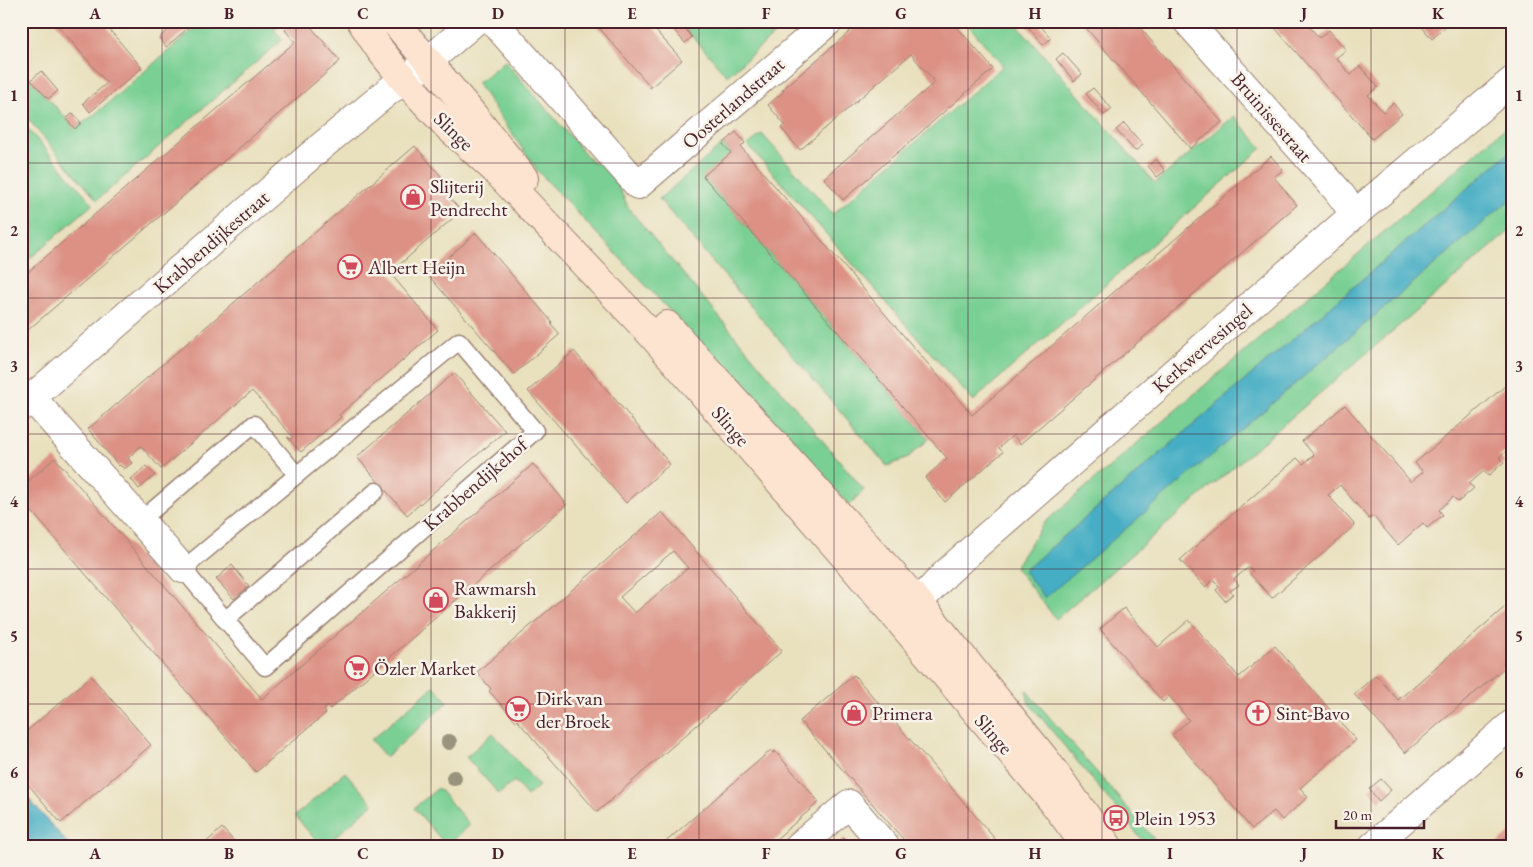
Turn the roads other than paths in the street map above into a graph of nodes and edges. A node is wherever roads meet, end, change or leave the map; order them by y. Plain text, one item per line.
1 (361, 21) edge
2 (394, 21) edge
3 (475, 21) edge
4 (493, 21) edge
5 (829, 21) edge
6 (1187, 21) edge
7 (428, 61) junction
8 (405, 81) junction
9 (1512, 81) edge
10 (1355, 214) junction
11 (26, 403) edge
12 (297, 475) junction
13 (376, 491) dead end
14 (140, 521) junction
15 (183, 569) junction
16 (919, 603) junction
17 (225, 620) junction
18 (900, 623) junction
19 (1512, 724) edge
20 (799, 846) edge
21 (885, 846) edge
22 (1086, 846) edge
23 (1108, 846) edge
24 (1373, 846) edge

1 - 8 street, Slinge
2 - 7 street, Slinge
3 - 7 street, Krabbendijkestraat
4 - 5 street, Oosterlandstraat
6 - 10 street, Bruinissestraat
7 - 8 street, Krabbendijkestraat
7 - 16 street, Slinge
8 - 11 street, Krabbendijkestraat
8 - 18 street, Slinge
9 - 10 street, Kerkwervesingel
10 - 16 street, Kerkwervesingel
11 - 14 street, Krabbendijkehof
12 - 14 lane
12 - 15 lane, Krabbendijkehof
12 - 17 lane, Krabbendijkehof
13 - 17 lane
14 - 15 street, Krabbendijkehof
15 - 17 lane, Krabbendijkehof
16 - 18 street, Kerkwervesingel
16 - 23 street, Slinge
18 - 22 street, Slinge
19 - 24 street
20 - 21 street

